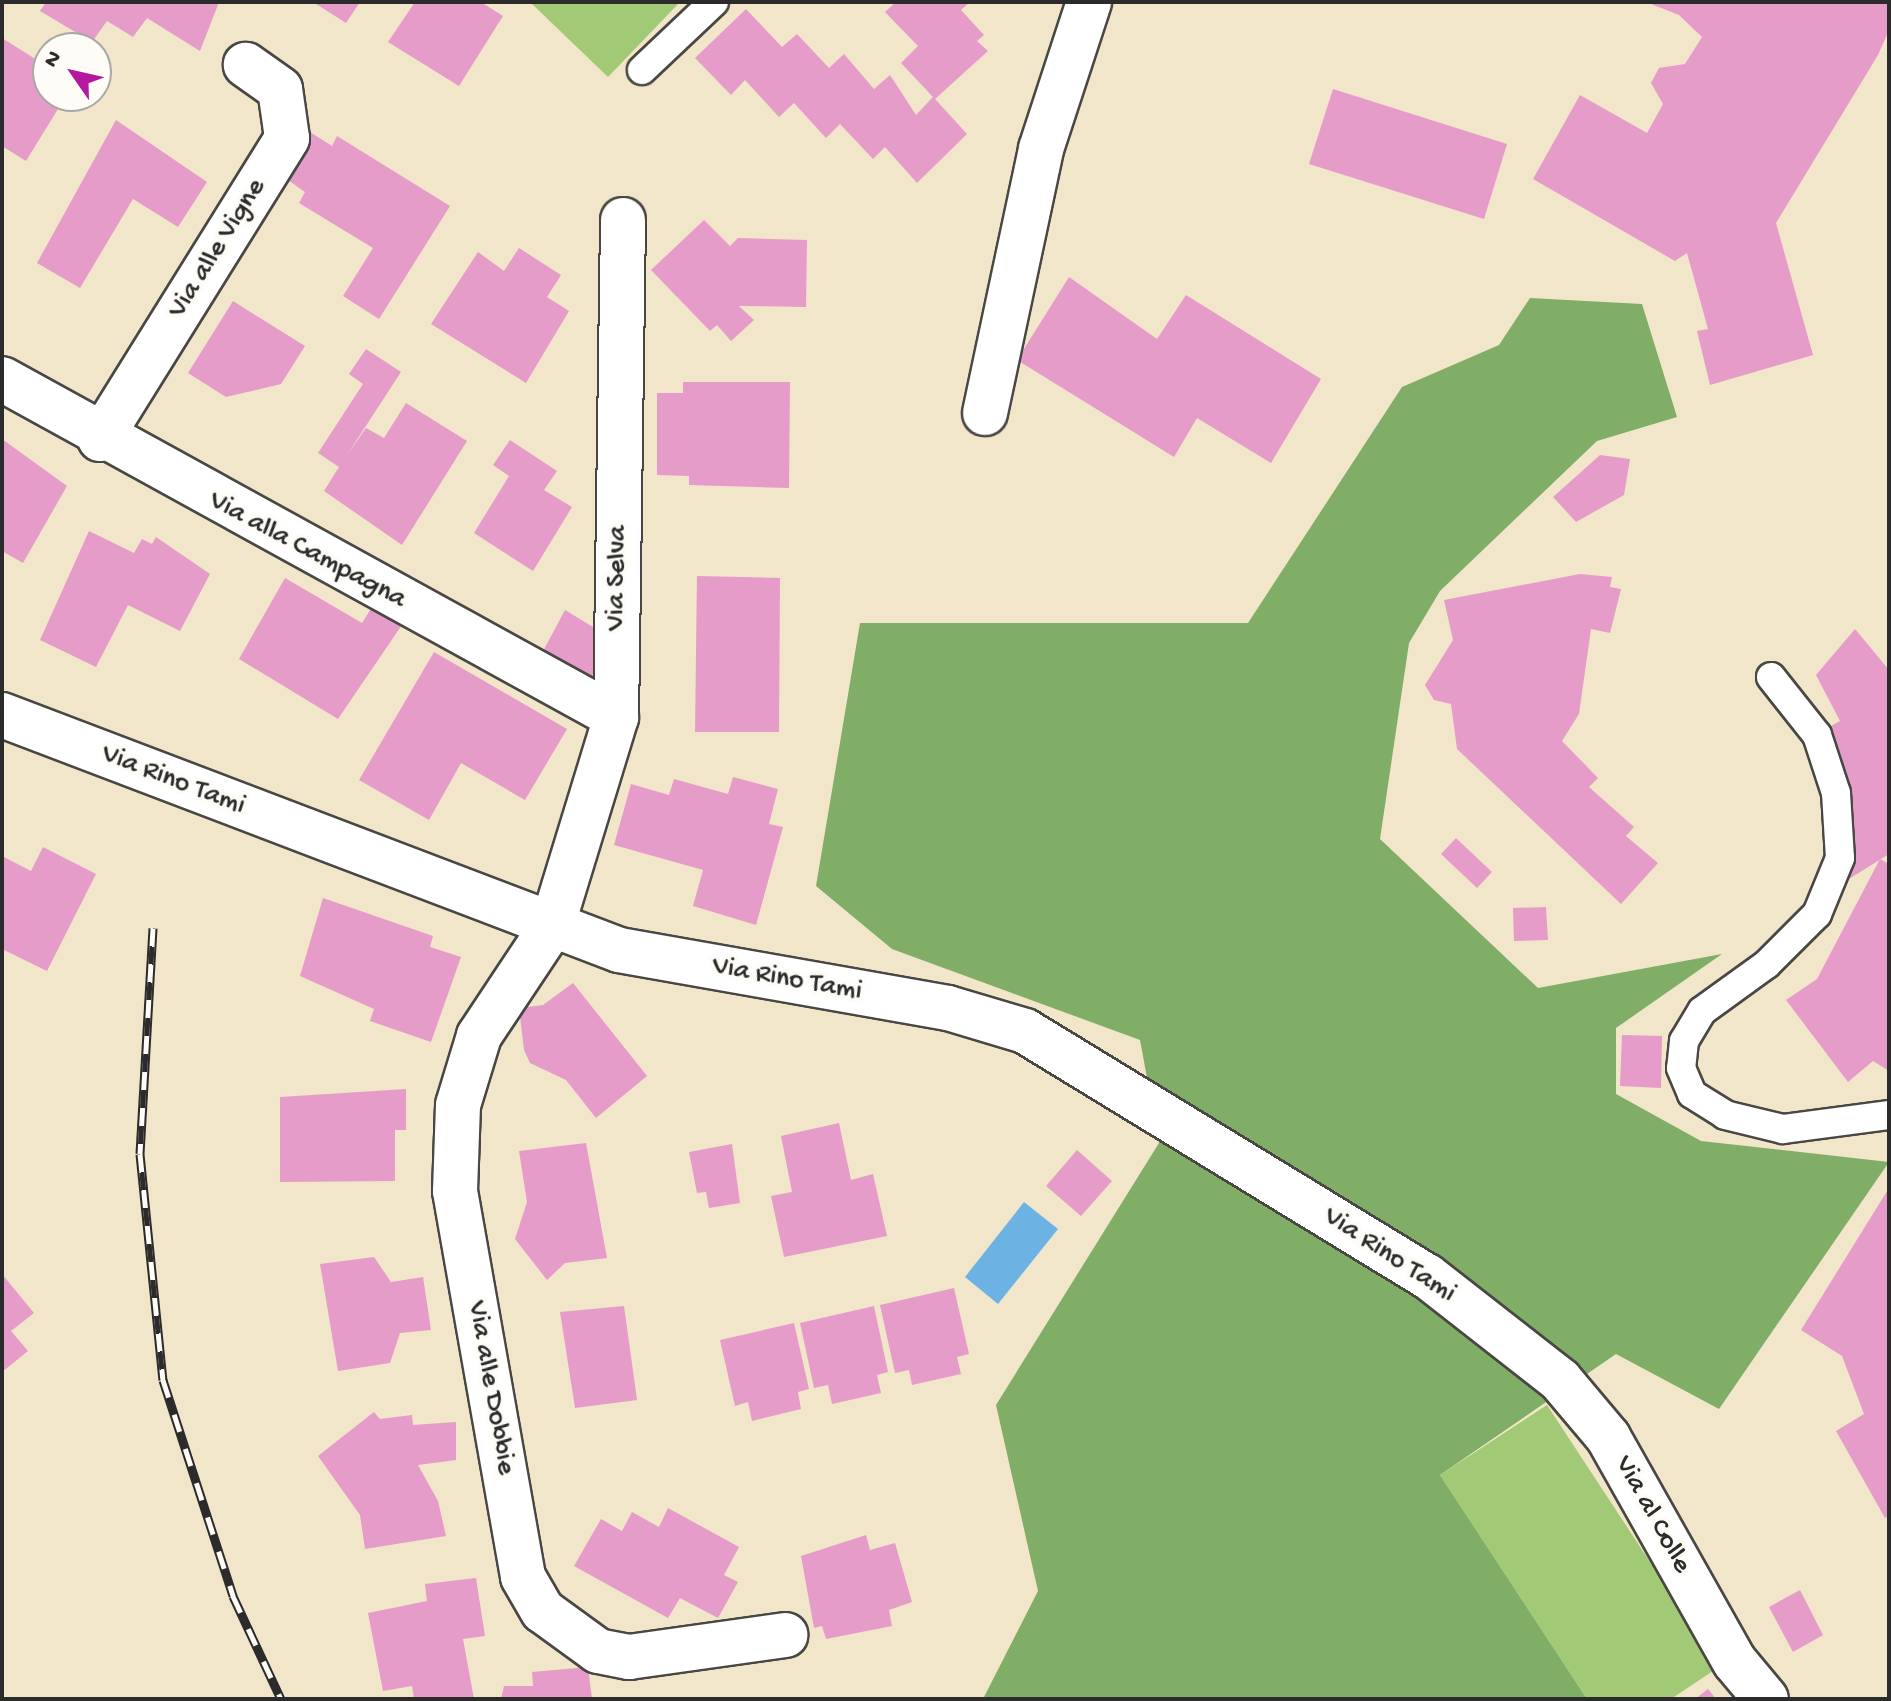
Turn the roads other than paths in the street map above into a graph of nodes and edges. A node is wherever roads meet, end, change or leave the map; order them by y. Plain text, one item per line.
1 (714, 2) edge
2 (1089, 2) edge
3 (246, 65) dead end
4 (642, 70) dead end
5 (623, 220) dead end
6 (2, 379) edge
7 (985, 413) dead end
8 (100, 439) junction
9 (1771, 677) dead end
10 (2, 715) edge
11 (616, 717) junction
12 (552, 926) junction
13 (1889, 1115) edge
14 (1520, 1346) joint
15 (785, 1635) dead end
16 (1766, 1699) edge

1 - 4 lane
2 - 7 street
3 - 8 street, Via alle Vigne
5 - 11 street, Via Selva
6 - 8 street, Via alla Campagna
8 - 11 street, Via alla Campagna
9 - 13 lane
10 - 12 street, Via Rino Tami
11 - 12 street, Via Selva
12 - 14 street, Via Rino Tami
12 - 15 street, Via alle Dobbie
14 - 16 street, Via al Colle

